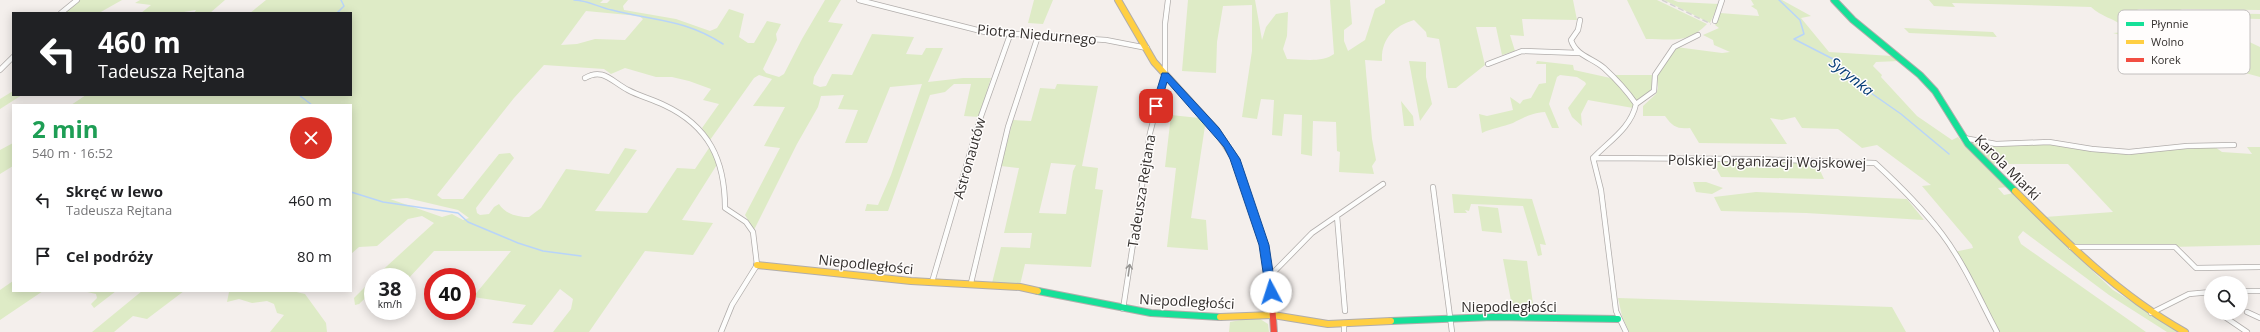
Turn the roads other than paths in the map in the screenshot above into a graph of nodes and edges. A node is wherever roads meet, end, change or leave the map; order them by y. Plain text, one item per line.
1 (77, 0) edge
2 (859, 0) edge
3 (1118, 0) edge
4 (1168, 0) edge
5 (1722, 0) edge
6 (1834, 0) edge
7 (62, 12) edge
8 (1580, 20) dead end
9 (1715, 21) dead end
10 (1010, 35) junction
11 (1698, 35) dead end
12 (1038, 36) junction
13 (1146, 48) junction
14 (1579, 53) junction
15 (12, 58) edge
16 (1488, 64) dead end
17 (0, 70) edge
18 (1165, 75) junction
19 (585, 78) dead end
20 (1636, 104) junction
21 (1964, 138) junction
22 (2234, 145) dead end
23 (1593, 158) junction
24 (1382, 184) dead end
25 (1433, 187) dead end
26 (1337, 216) junction
27 (2071, 247) junction
28 (756, 265) junction
29 (2260, 267) edge
30 (1270, 276) junction
31 (932, 282) junction
32 (971, 283) junction
33 (2248, 291) edge
34 (2260, 292) edge
35 (2204, 293) edge
36 (1123, 309) junction
37 (1345, 311) dead end
38 (2248, 312) edge
39 (2151, 314) junction
40 (1273, 315) junction
41 (1450, 318) junction
42 (2260, 318) edge
43 (1618, 319) junction
44 (2229, 320) edge
45 (1344, 323) junction
46 (721, 332) edge
47 (1274, 332) edge
48 (1344, 332) edge
49 (1452, 332) edge
50 (1626, 332) edge
51 (1997, 332) edge
52 (2185, 332) edge
53 (2248, 332) edge

1 - 7 street
2 - 10 street, Piotra Niedurnego
3 - 13 street
4 - 18 street, Tadeusza Rejtana
5 - 9 street
6 - 21 street, Karola Miarki
8 - 14 street
10 - 12 street, Piotra Niedurnego
10 - 31 street, Astronautów
11 - 20 street
12 - 13 street, Piotra Niedurnego
12 - 32 street
13 - 18 street
14 - 16 street
14 - 20 street
15 - 17 street
18 - 30 street
36 -> 18 street, Tadeusza Rejtana
19 - 28 street
20 - 23 street
21 - 22 street
21 - 27 street, Karola Miarki
23 - 43 street
23 - 51 street, Polskiej Organizacji Wojskowej
24 - 26 street
25 - 41 street
26 - 30 street
26 - 37 street
27 - 29 street
27 - 39 street, Karola Miarki
28 - 31 street, Niepodległości
28 - 46 street
30 - 40 street
31 - 32 street, Niepodległości
32 - 36 street, Niepodległości
33 - 34 street
35 - 39 street
36 - 40 street, Niepodległości
38 - 42 street
39 - 52 street, Karola Miarki
40 - 45 street, Niepodległości
40 - 47 street
41 - 43 street, Niepodległości
41 - 45 street, Niepodległości
41 - 49 street
43 - 50 street
44 - 53 street
45 - 48 street

